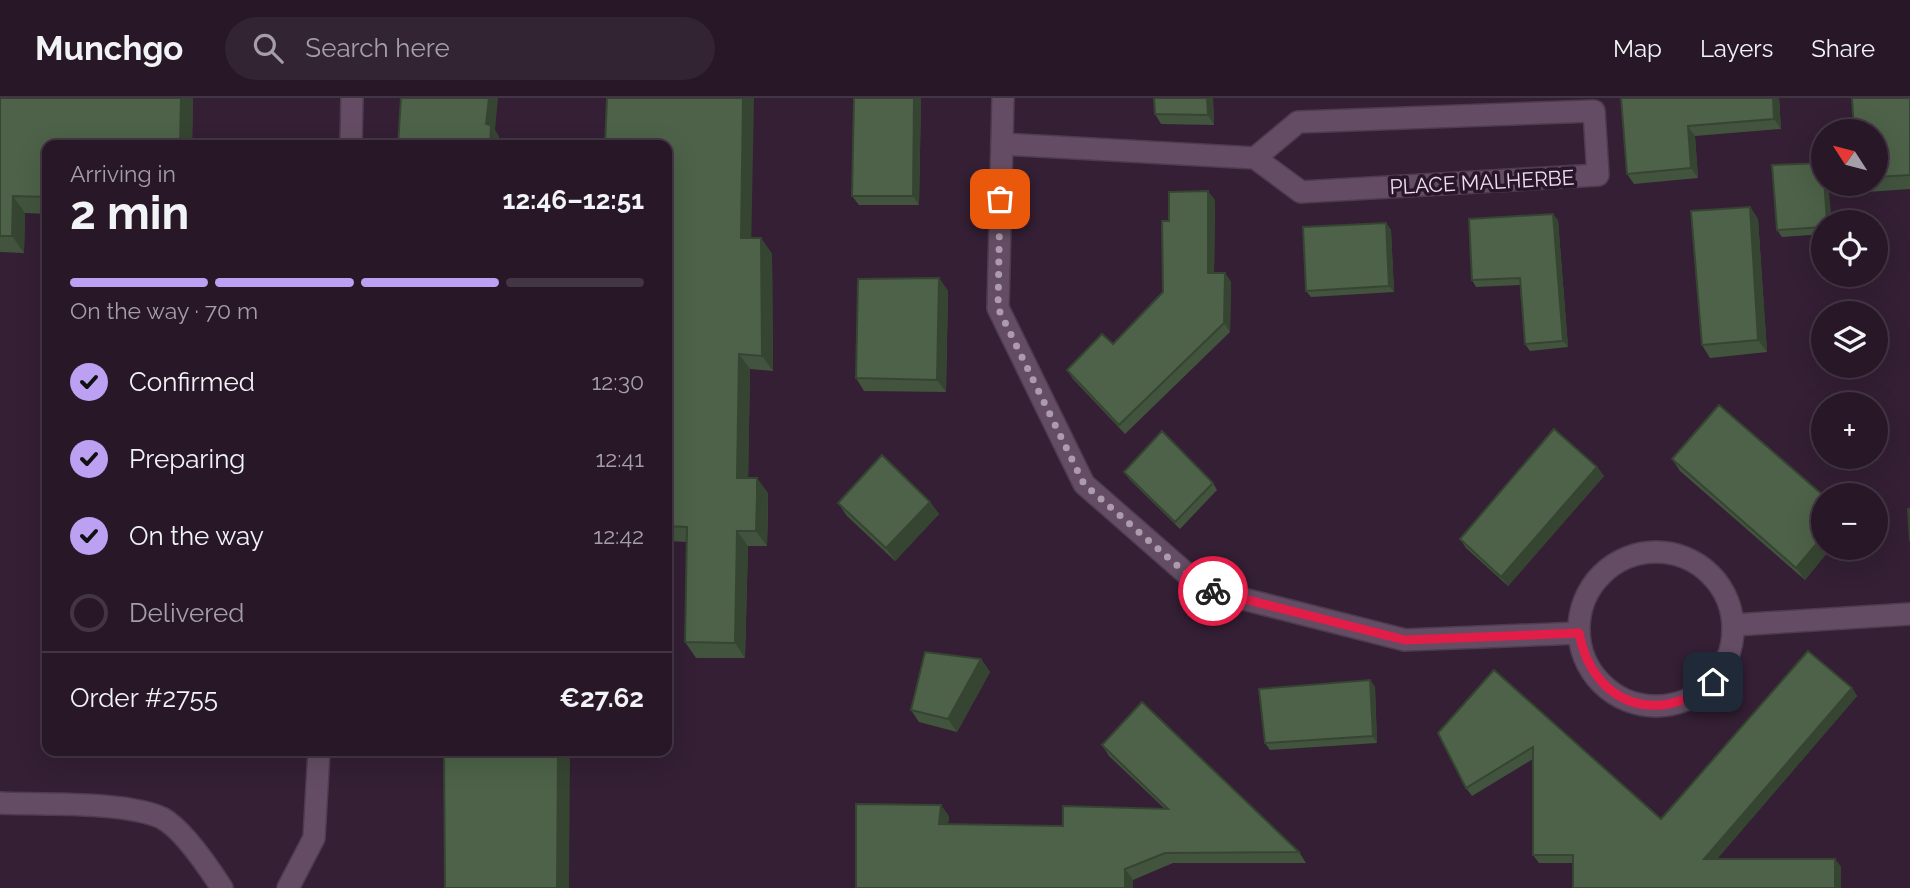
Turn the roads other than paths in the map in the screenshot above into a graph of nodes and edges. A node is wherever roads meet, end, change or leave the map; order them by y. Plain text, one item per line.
1 (352, 98) edge
2 (1003, 98) edge
3 (351, 140) edge
4 (1002, 144) junction
5 (1255, 158) junction
6 (1910, 614) edge
7 (1734, 625) junction
8 (1579, 633) junction
9 (319, 756) edge
10 (0, 803) edge
11 (222, 888) edge
12 (288, 888) edge

1 - 3 street
2 - 4 street
4 - 5 street
4 - 8 street
5 - 5 street, PLACE MALHERBE
6 - 7 street
7 - 8 street
7 - 8 street
9 - 12 street
10 - 11 street

